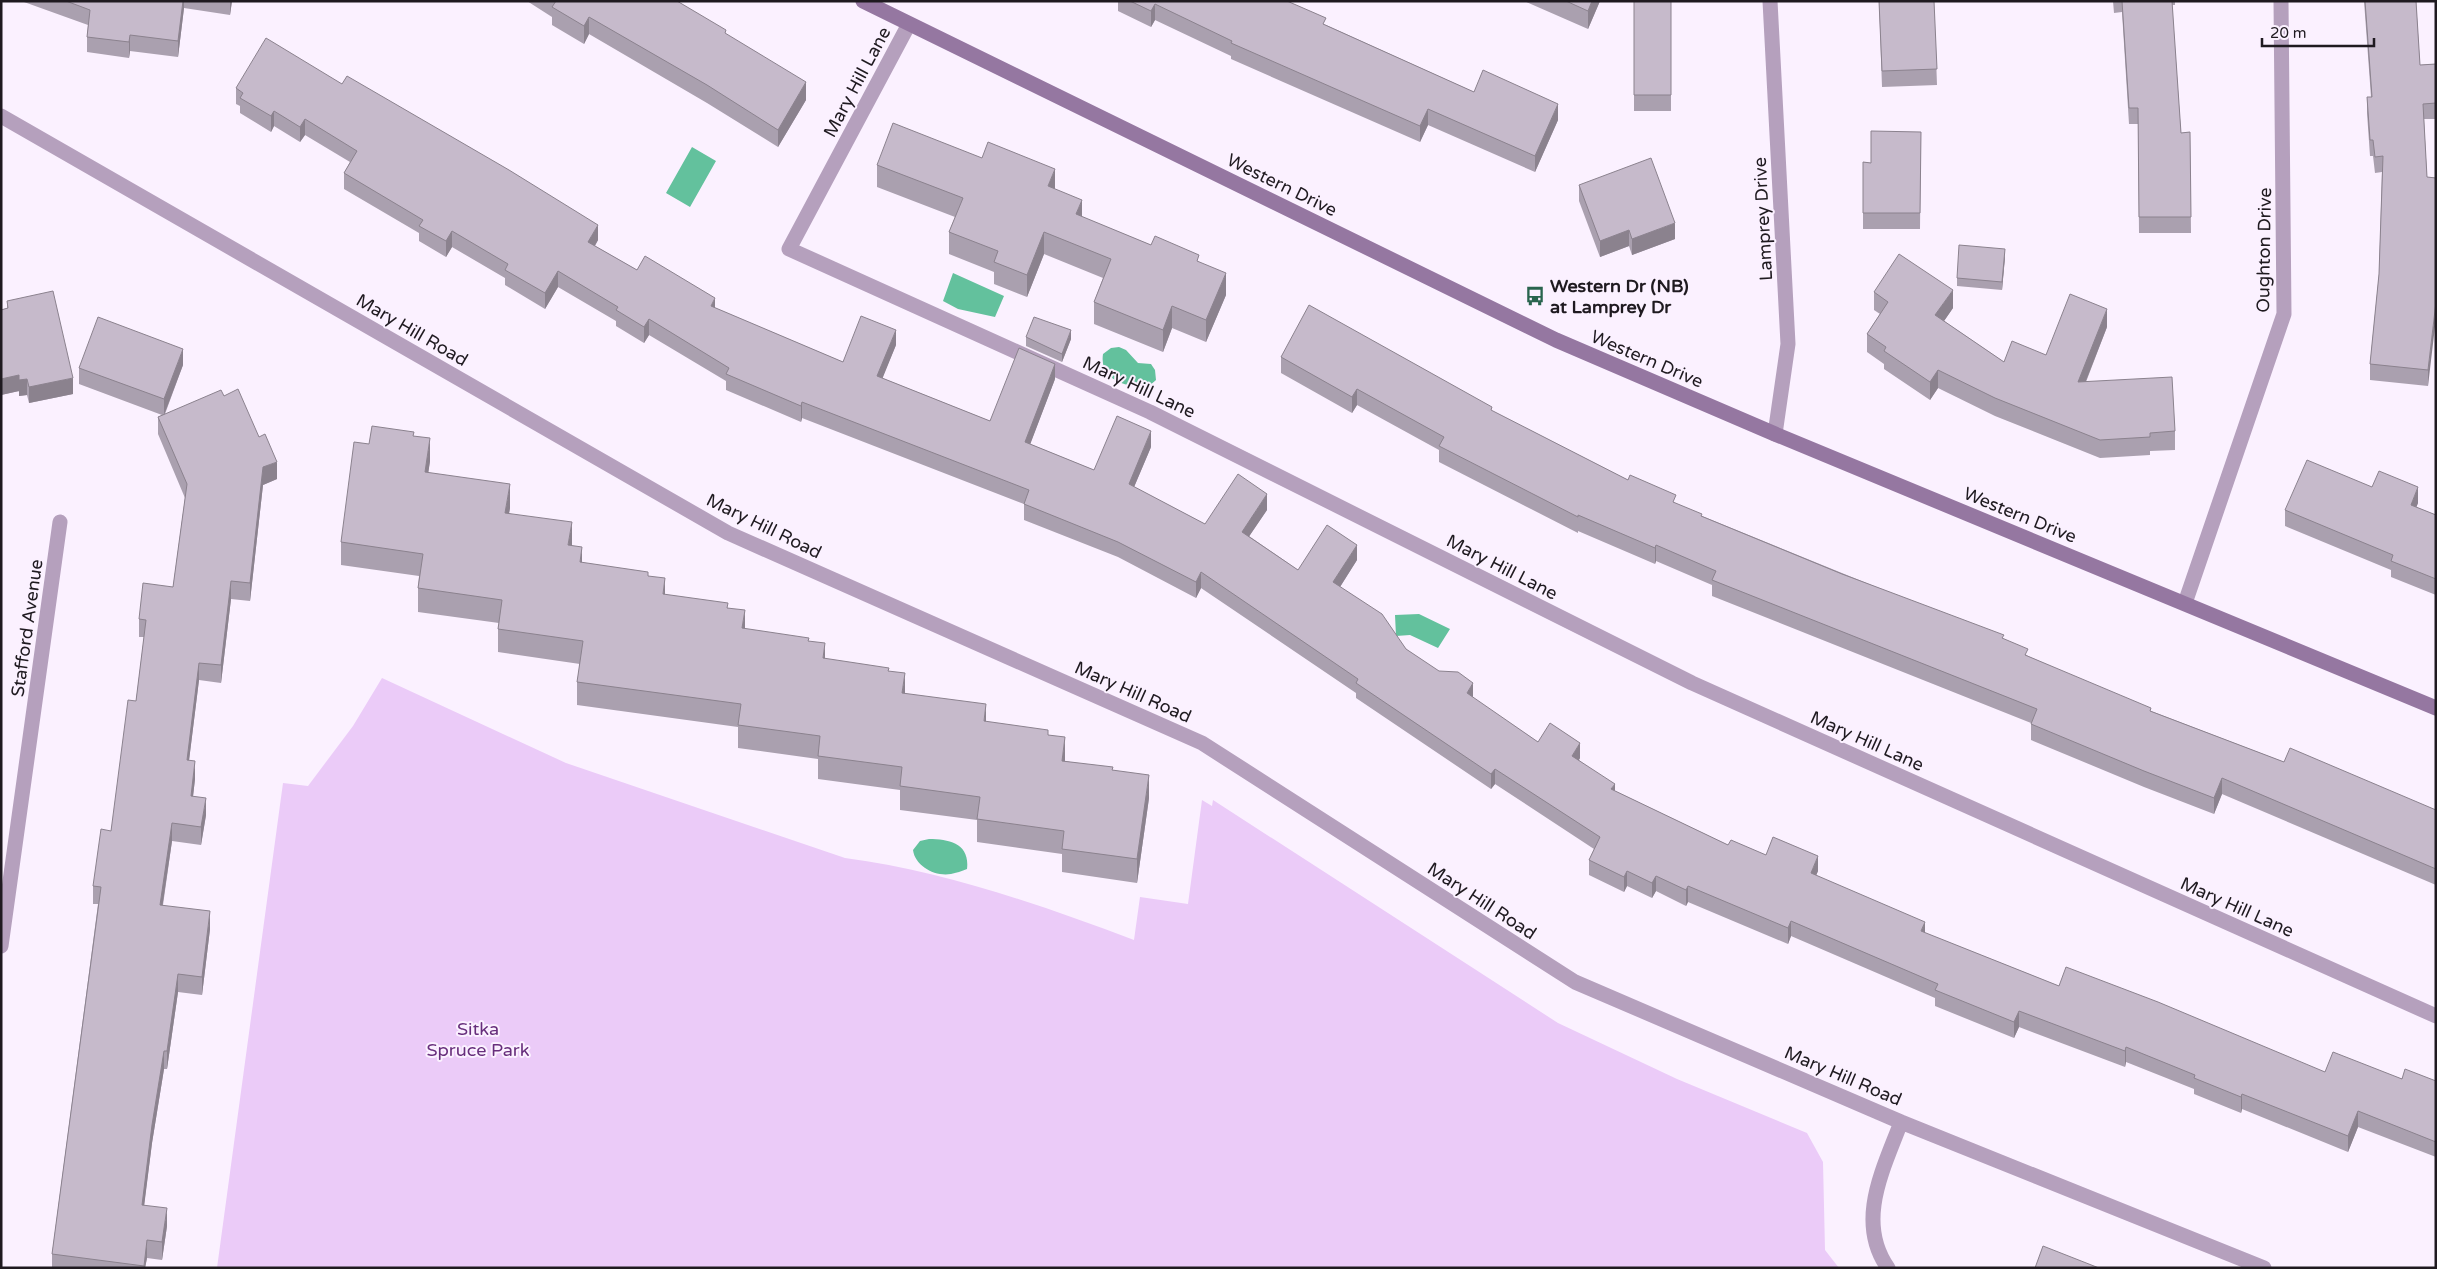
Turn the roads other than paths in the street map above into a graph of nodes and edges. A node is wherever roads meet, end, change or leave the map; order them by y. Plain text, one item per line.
1 (863, 1) edge
2 (1770, 1) edge
3 (2281, 1) edge
4 (909, 24) junction
5 (1, 116) edge
6 (1775, 434) junction
7 (60, 522) dead end
8 (2185, 603) junction
9 (2436, 708) edge
10 (1, 946) edge
11 (2436, 1016) edge
12 (1901, 1122) junction
13 (1888, 1268) edge
14 (2264, 1268) edge

1 - 4 street, Western Drive
2 - 6 street, Lamprey Drive
3 - 8 street, Oughton Drive
4 - 6 street, Western Drive
4 - 11 street, Mary Hill Lane
5 - 12 street, Mary Hill Road
6 - 8 street, Western Drive
7 - 10 street, Stafford Avenue
8 - 9 street, Western Drive
12 - 13 street
12 - 14 street, Mary Hill Road

